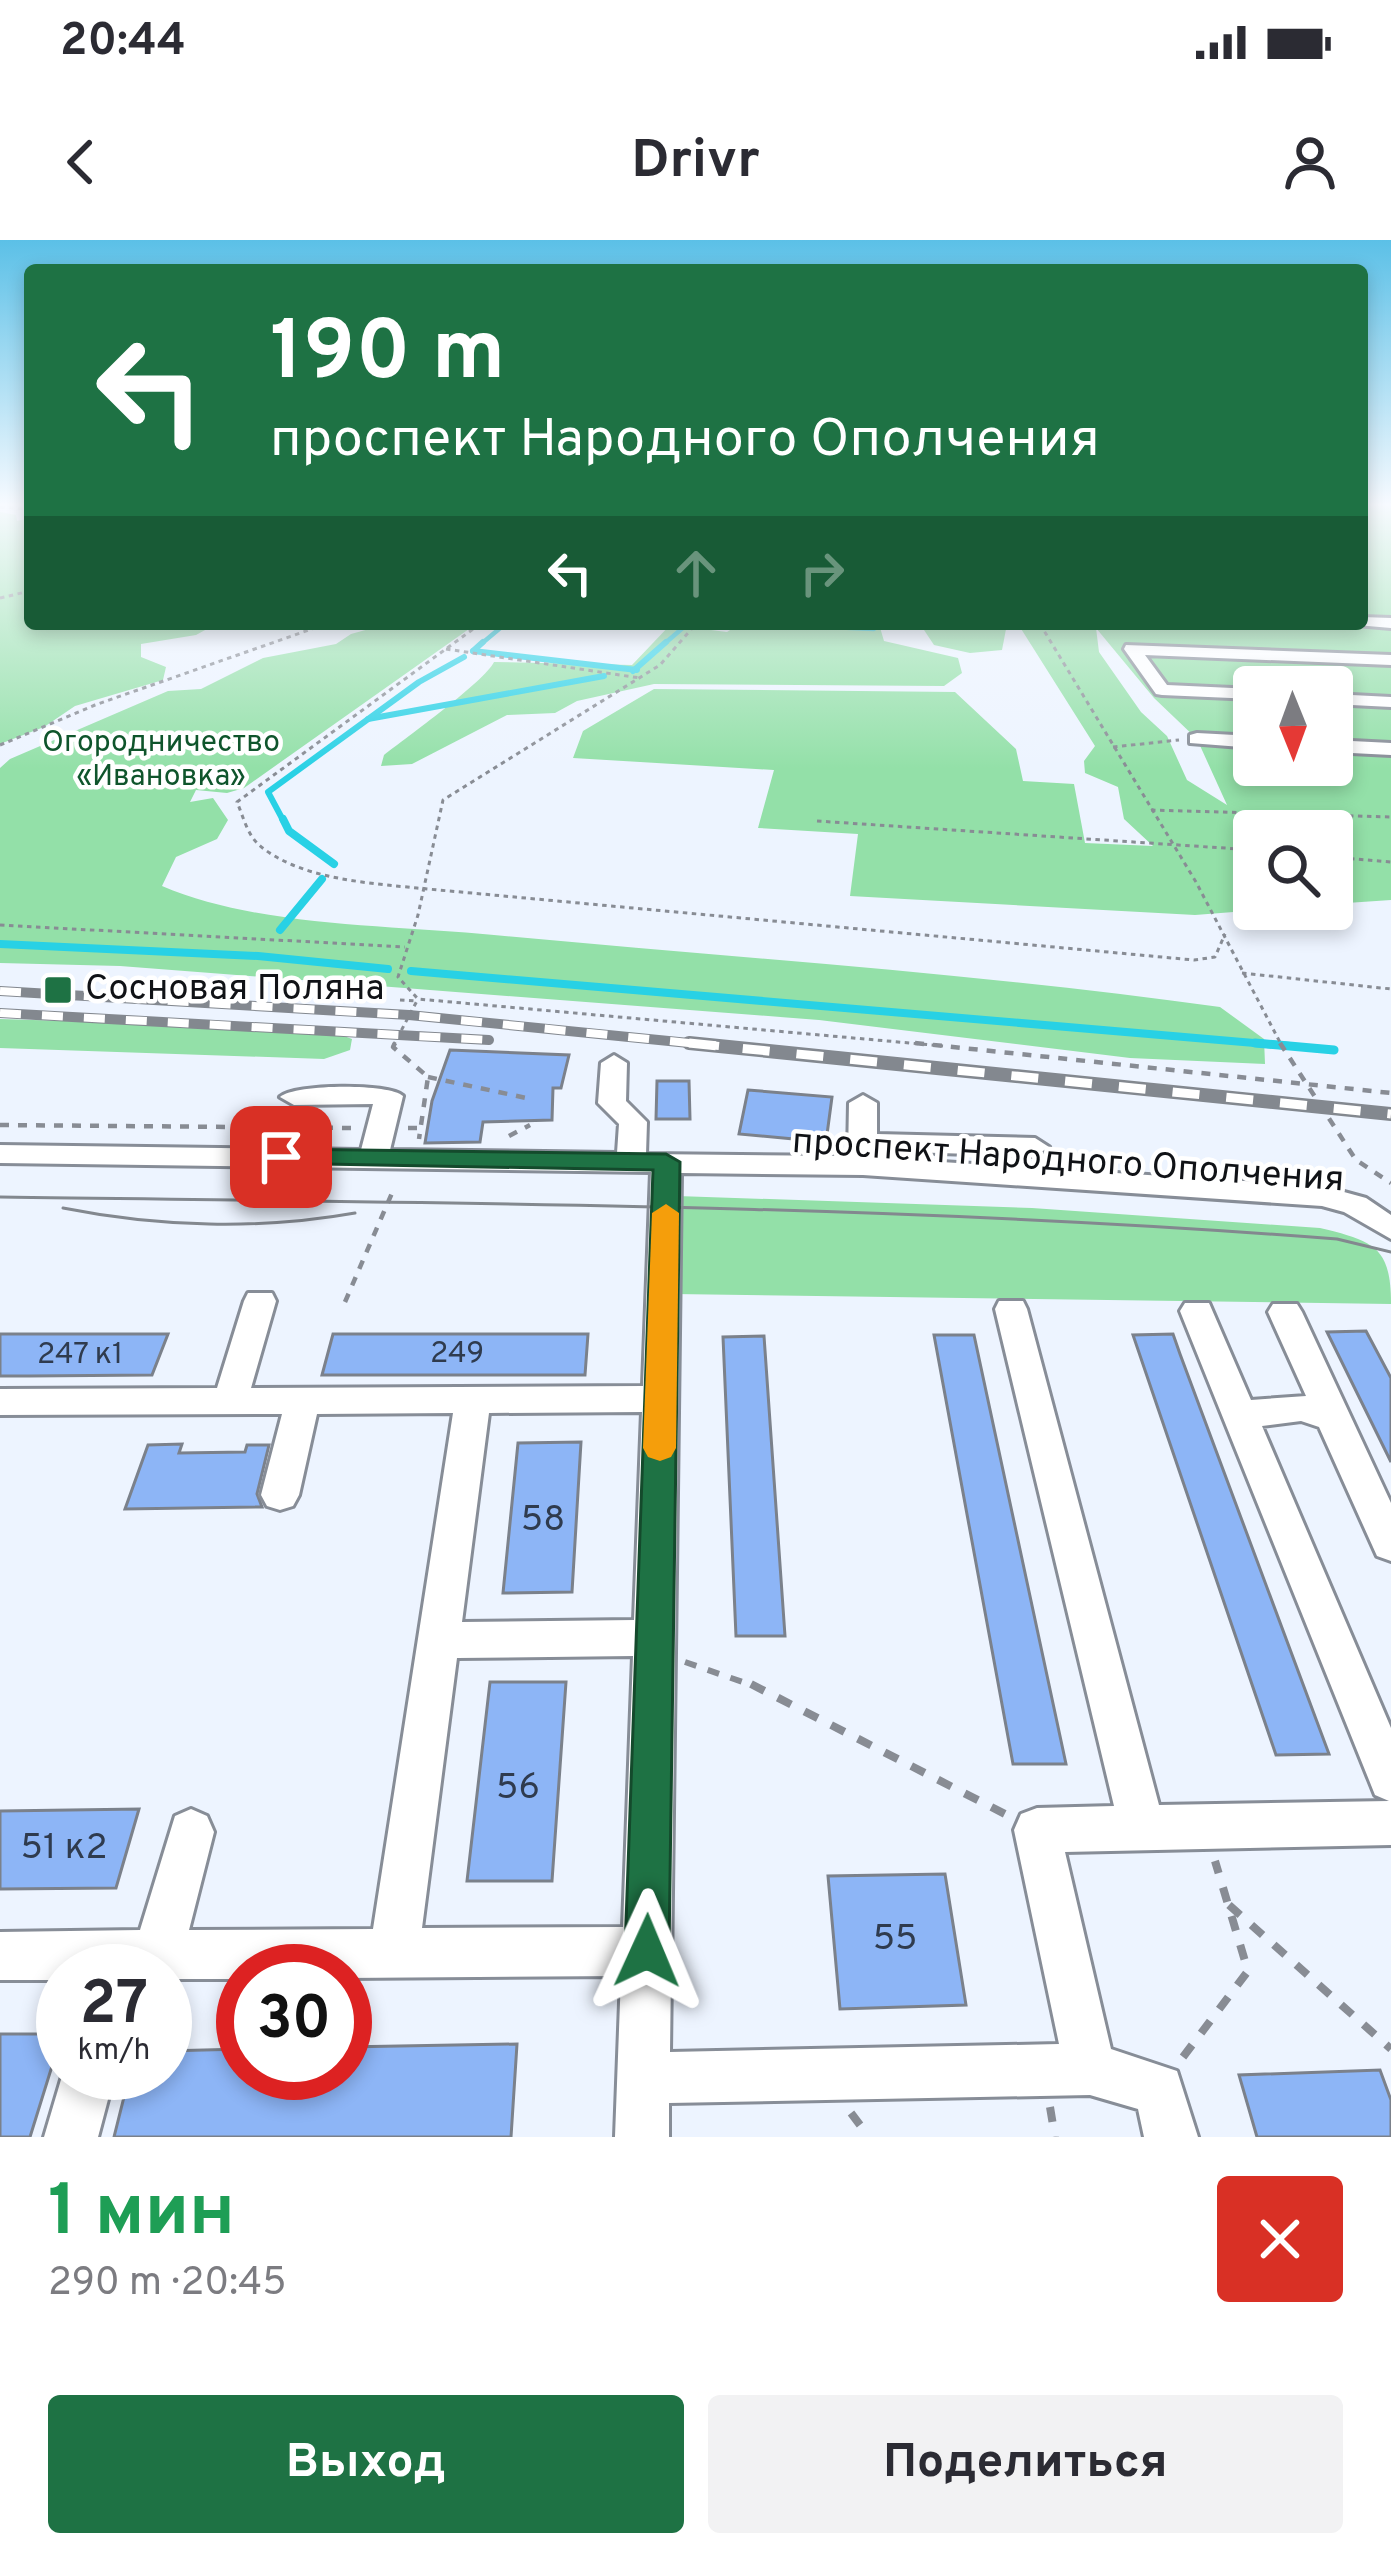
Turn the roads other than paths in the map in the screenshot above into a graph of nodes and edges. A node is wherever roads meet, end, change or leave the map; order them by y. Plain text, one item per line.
1 (1391, 660) edge
2 (1233, 693) edge
3 (1353, 700) edge
4 (1391, 702) edge
5 (1197, 739) road end
6 (1233, 741) edge
7 (1353, 747) edge
8 (1391, 748) edge
9 (614, 1063) dead end
10 (294, 1097) dead end
11 (863, 1103) dead end
12 (378, 1143) junction
13 (1035, 1147) dead end
14 (0, 1154) edge
15 (631, 1162) junction
16 (863, 1164) junction
17 (666, 1170) junction
18 (0, 1173) edge
19 (1388, 1227) edge
20 (260, 1301) dead end
21 (1011, 1309) dead end
22 (1197, 1310) dead end
23 (1285, 1312) dead end
24 (303, 1400) junction
25 (473, 1400) junction
26 (661, 1400) junction
27 (230, 1401) junction
28 (0, 1402) edge
29 (1240, 1414) junction
30 (1333, 1417) junction
31 (280, 1495) dead end
32 (1391, 1545) edge
33 (439, 1640) junction
34 (655, 1645) junction
35 (1391, 1780) edge
36 (1391, 1823) edge
37 (1142, 1828) junction
38 (190, 1832) dead end
39 (140, 1944) edge
40 (647, 1951) junction
41 (394, 1953) junction
42 (0, 1956) edge
43 (36, 1957) edge
44 (192, 1959) edge
45 (1090, 2069) junction
46 (644, 2078) junction
47 (81, 2100) edge
48 (1165, 2113) edge
49 (71, 2137) edge
50 (642, 2137) edge

1 - 2 street
3 - 4 street
5 - 6 street
7 - 8 street
9 - 15 street
10 - 12 street
11 - 16 street
12 - 14 street, проспект Народного Ополчения
12 - 15 street, проспект Народного Ополчения
13 - 16 street
15 - 17 street, проспект Народного Ополчения
16 - 17 street, проспект Народного Ополчения
16 - 19 street, проспект Народного Ополчения
17 - 18 street, проспект Народного Ополчения
17 - 26 street
20 - 27 street
21 - 37 street
22 - 29 street
23 - 30 street
24 - 25 street
24 - 27 street
24 - 31 street
25 - 26 street
25 - 33 street
26 - 34 street
27 - 28 street
29 - 30 street
29 - 35 street
30 - 32 street
33 - 34 street
33 - 41 street
34 - 40 street
36 - 37 street
37 - 45 street
38 - 39 street
40 - 41 street
40 - 46 street
41 - 44 street
42 - 43 street
45 - 46 street
45 - 48 street
46 - 50 street
47 - 49 street

